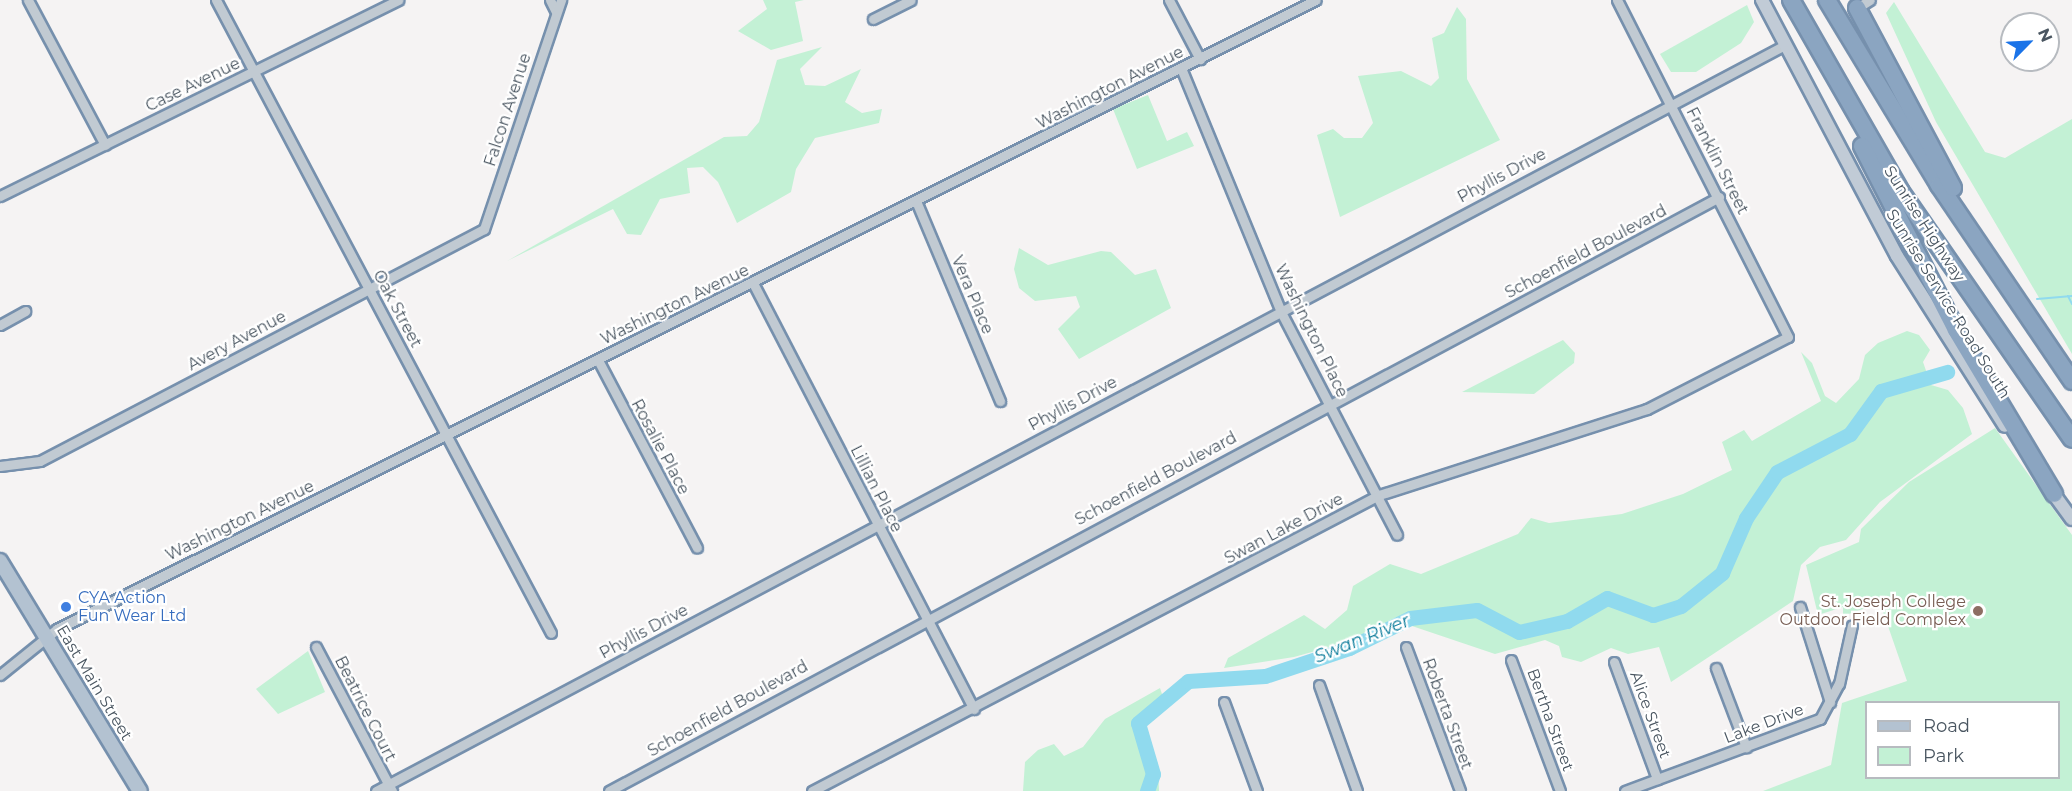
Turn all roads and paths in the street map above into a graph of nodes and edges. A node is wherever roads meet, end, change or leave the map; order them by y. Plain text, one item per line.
1 (28, 0) edge
2 (216, 0) edge
3 (550, 0) edge
4 (561, 0) edge
5 (911, 0) edge
6 (1169, 0) edge
7 (1317, 0) edge
8 (1618, 0) edge
9 (1762, 0) edge
10 (1791, 0) edge
11 (1827, 0) edge
12 (393, 1) edge
13 (1860, 3) edge
14 (556, 12) junction
15 (873, 20) dead end
16 (1812, 39) junction
17 (1785, 45) junction
18 (1200, 59) junction
19 (1181, 68) junction
20 (254, 72) junction
21 (1670, 103) junction
22 (105, 145) junction
23 (0, 196) edge
24 (1719, 197) junction
25 (916, 201) junction
26 (484, 229) joint
27 (1995, 269) junction
28 (753, 283) junction
29 (370, 289) junction
30 (25, 311) dead end
31 (1281, 312) junction
32 (0, 325) edge
33 (1788, 337) joint
34 (598, 360) junction
35 (2072, 381) edge
36 (1000, 401) dead end
37 (1330, 405) junction
38 (447, 435) junction
39 (2072, 439) edge
40 (0, 466) edge
41 (2054, 494) junction
42 (1379, 495) junction
43 (2072, 519) edge
44 (877, 525) junction
45 (1397, 536) dead end
46 (697, 548) dead end
47 (0, 561) edge
48 (1800, 607) dead end
49 (926, 617) junction
50 (1852, 625) dead end
51 (551, 633) dead end
52 (47, 636) junction
53 (316, 647) dead end
54 (1406, 647) dead end
55 (1511, 660) dead end
56 (1614, 662) dead end
57 (1716, 668) dead end
58 (0, 675) edge
59 (1319, 684) dead end
60 (1224, 702) dead end
61 (1830, 702) junction
62 (974, 709) junction
63 (1746, 747) junction
64 (1657, 778) junction
65 (390, 788) edge
66 (140, 791) edge
67 (376, 791) edge
68 (609, 791) edge
69 (812, 791) edge
70 (1257, 791) edge
71 (1357, 791) edge
72 (1460, 791) edge
73 (1560, 791) edge
74 (1625, 791) edge

1 - 22 street
2 - 20 street, Oak Street
3 - 14 street
4 - 14 street, Falcon Avenue
5 - 15 street
6 - 18 street
7 - 18 street, Washington Avenue
8 - 21 street, Franklin Street
9 - 17 main road, Sunrise Service Road South
10 - 16 highway, Sunrise Highway
11 - 27 highway, Sunrise Highway
12 - 20 street, Case Avenue
13 - 27 highway
14 - 26 street, Falcon Avenue
16 - 39 highway, Sunrise Highway
16 - 41 highway
17 - 21 street, Phyllis Drive
17 - 41 main road, Sunrise Service Road South
18 - 19 street, Washington Avenue
19 - 25 street, Washington Avenue
19 - 31 street, Washington Place
20 - 22 street, Case Avenue
20 - 29 street, Oak Street
21 - 24 street, Franklin Street
21 - 31 street, Phyllis Drive
22 - 23 street, Case Avenue
24 - 33 street, Franklin Street
24 - 37 street, Schoenfield Boulevard
25 - 28 street, Washington Avenue
25 - 36 street, Vera Place
26 - 29 street, Avery Avenue
27 - 35 highway, Sunrise Highway
28 - 34 street, Washington Avenue
28 - 44 street, Lillian Place
29 - 38 street, Oak Street
29 - 40 street, Avery Avenue
30 - 32 street
31 - 37 street, Washington Place
31 - 44 street, Phyllis Drive
33 - 42 street, Swan Lake Drive
34 - 38 street, Washington Avenue
34 - 46 street, Rosalie Place
37 - 42 street, Washington Place
37 - 49 street, Schoenfield Boulevard
38 - 51 street, Oak Street
38 - 52 street, Washington Avenue
41 - 43 main road, Sunrise Service Road South
42 - 45 street, Washington Place
42 - 62 street, Swan Lake Drive
44 - 49 street, Lillian Place
44 - 65 street, Phyllis Drive
47 - 52 main road, East Main Street
48 - 61 street
49 - 62 street, Lillian Place
49 - 68 street, Schoenfield Boulevard
50 - 61 street, Lake Drive
52 - 58 street, Washington Avenue
52 - 66 main road, East Main Street
53 - 65 street, Beatrice Court
54 - 72 street, Roberta Street
55 - 73 street, Bertha Street
56 - 64 street, Alice Street
57 - 63 street
59 - 71 street
60 - 70 street
61 - 63 street, Lake Drive
62 - 69 street, Swan Lake Drive
63 - 64 street, Lake Drive
64 - 74 street, Lake Drive
65 - 67 street, Phyllis Drive

